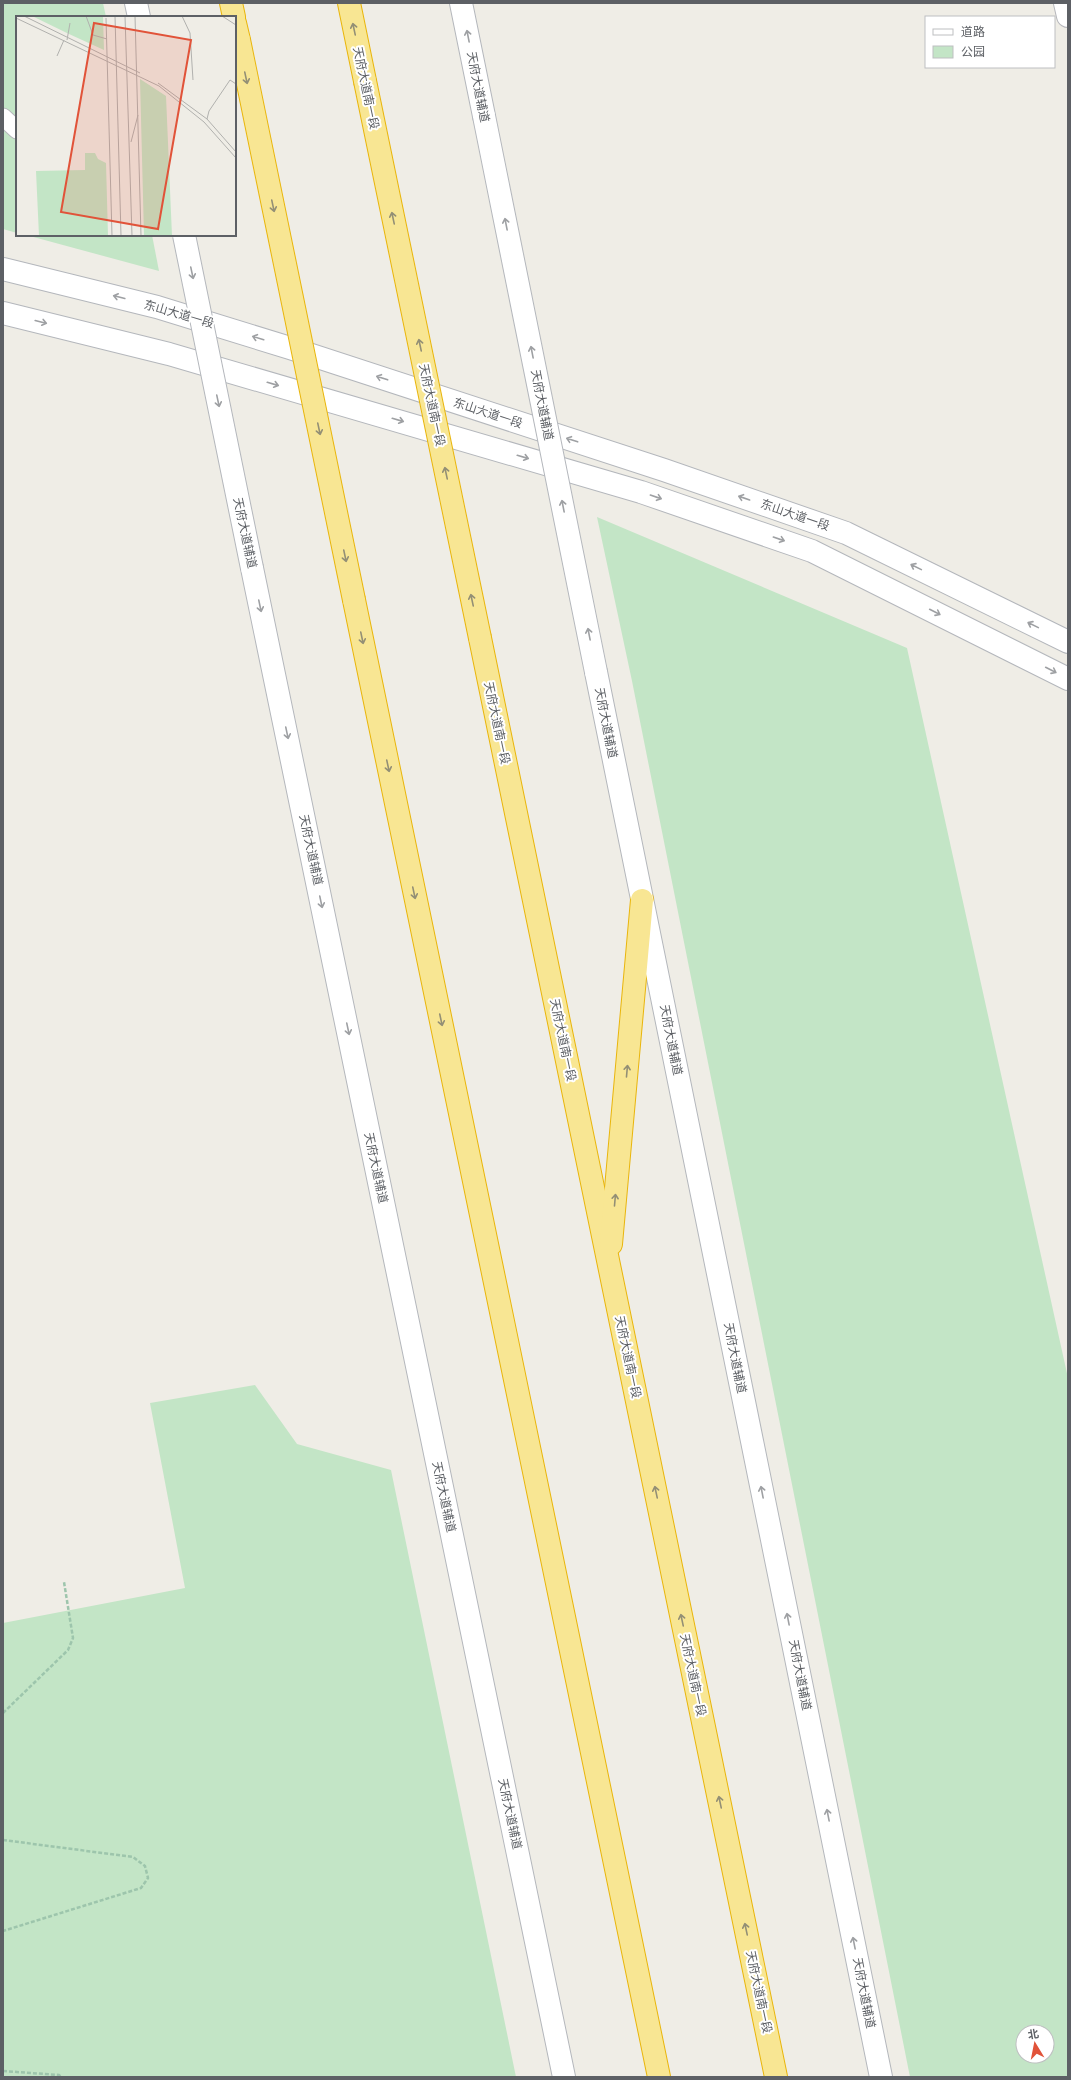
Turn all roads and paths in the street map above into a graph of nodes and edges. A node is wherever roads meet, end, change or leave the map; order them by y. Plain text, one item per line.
1 (231, 3) edge
2 (349, 3) edge
3 (461, 3) edge
4 (1065, 3) edge
5 (234, 16) edge
6 (1068, 16) edge
7 (237, 32) edge
8 (3, 117) edge
9 (16, 129) edge
10 (184, 236) edge
11 (3, 269) edge
12 (3, 313) edge
13 (1068, 642) edge
14 (1068, 679) edge
15 (642, 900) junction
16 (609, 1267) junction
17 (64, 1582) dead end
18 (3, 1713) edge
19 (3, 1840) edge
20 (3, 1931) edge
21 (3, 2071) edge
22 (61, 2077) edge
23 (564, 2077) edge
24 (659, 2077) edge
25 (776, 2077) edge
26 (881, 2077) edge

1 - 5 highway
16 -> 2 highway, 天府大道南一段, bridge
15 -> 3 street, 天府大道辅道, bridge
4 - 6 street
7 -> 24 highway, bridge
8 - 9 lane
10 -> 23 street, 天府大道辅道, bridge
13 -> 11 street, 东山大道一段
12 -> 14 street
16 -> 15 highway
26 -> 15 street, 天府大道辅道
25 -> 16 highway, 天府大道南一段
17 - 18 path
19 - 20 path
21 - 22 path

